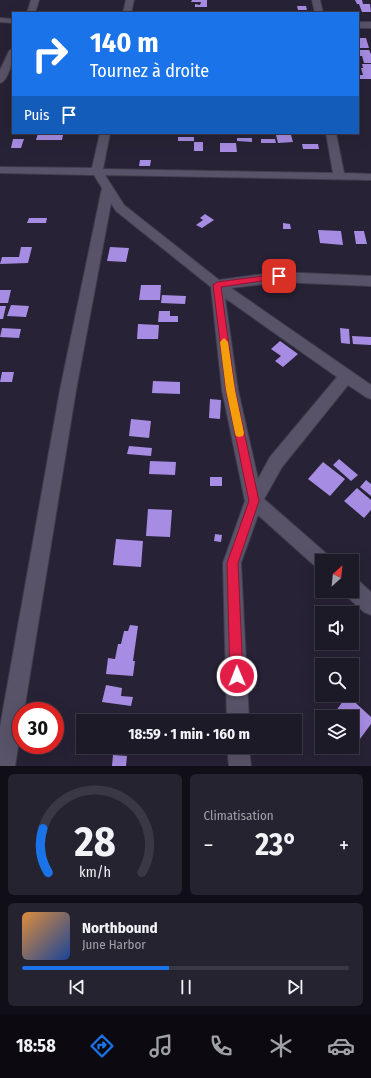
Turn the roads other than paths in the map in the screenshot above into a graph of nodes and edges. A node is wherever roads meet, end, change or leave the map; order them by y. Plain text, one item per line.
1 (35, 0) edge
2 (130, 0) edge
3 (316, 0) edge
4 (31, 12) edge
5 (128, 12) edge
6 (319, 12) edge
7 (0, 20) edge
8 (12, 21) edge
9 (359, 25) edge
10 (371, 25) edge
11 (12, 53) edge
12 (2, 69) edge
13 (0, 80) edge
14 (105, 134) edge
15 (331, 134) edge
16 (0, 170) edge
17 (98, 171) junction
18 (339, 177) junction
19 (371, 177) edge
20 (108, 187) junction
21 (371, 281) edge
22 (217, 285) junction
23 (346, 376) junction
24 (371, 393) edge
25 (254, 501) junction
26 (315, 555) edge
27 (359, 594) edge
28 (371, 605) edge
29 (238, 714) edge
30 (239, 754) edge
31 (4, 766) edge
32 (240, 766) edge

1 - 4 street
2 - 5 street
3 - 6 street
7 - 8 street
9 - 10 street
11 - 12 street
12 - 13 street
14 - 17 street
15 - 18 street
16 - 17 street
17 - 18 street
17 - 20 street
18 - 19 street
20 - 22 street
20 - 31 street
21 - 22 street
22 - 23 street
22 - 25 street
23 - 24 street
23 - 25 street
25 - 26 street
25 - 29 street
27 - 28 street
30 - 32 street

